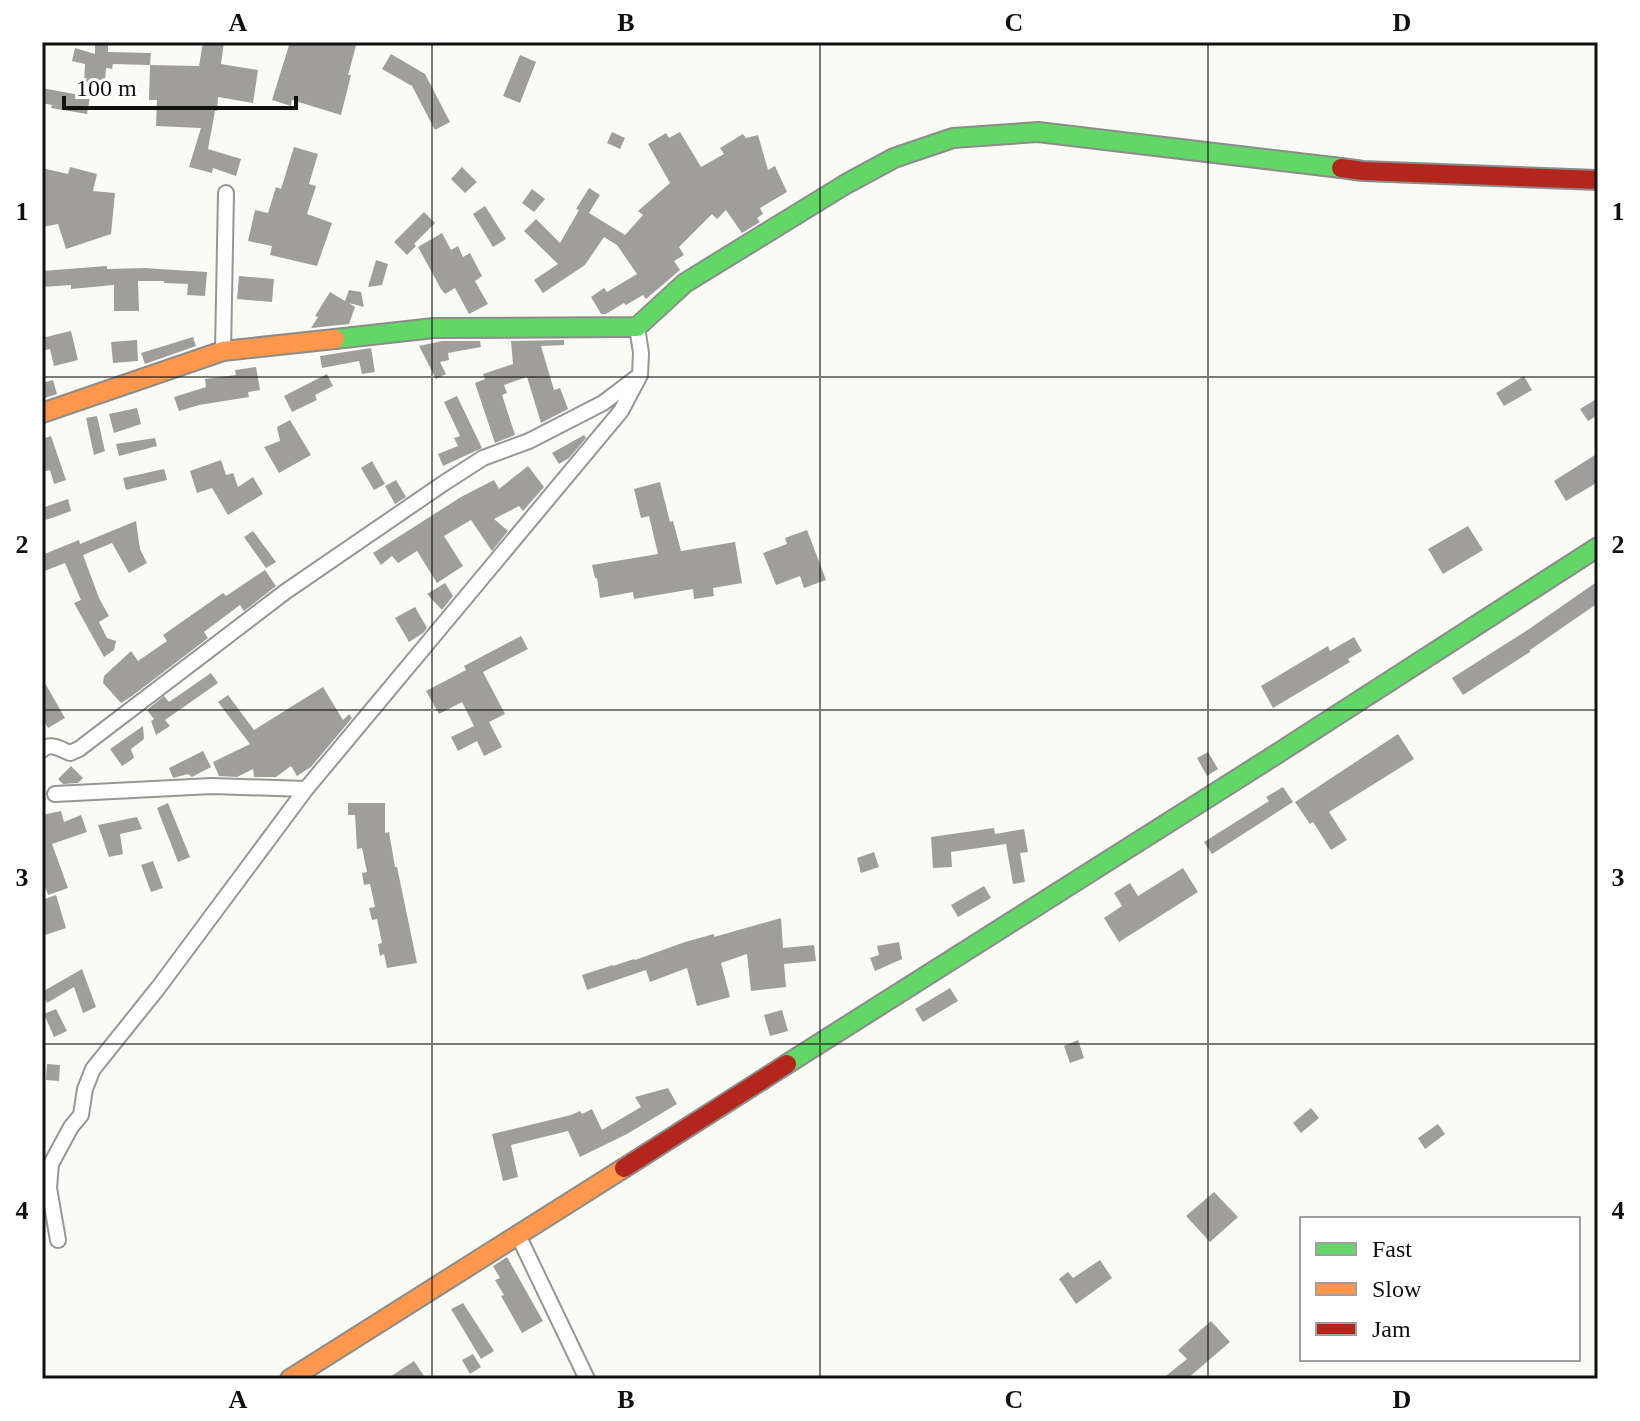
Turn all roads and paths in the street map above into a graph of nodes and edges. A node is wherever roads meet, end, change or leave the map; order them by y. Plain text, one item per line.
1 (1598, 180) edge
2 (226, 193) dead end
3 (637, 327) junction
4 (223, 351) junction
5 (640, 375) junction
6 (42, 413) edge
7 (1598, 547) edge
8 (44, 744) edge
9 (306, 789) junction
10 (55, 794) dead end
11 (518, 1235) junction
12 (58, 1240) dead end
13 (290, 1379) edge
14 (587, 1379) edge

1 - 3 street
2 - 4 street
3 - 4 street
3 - 5 street
4 - 6 street
5 - 8 street
5 - 9 street
7 - 11 street
9 - 10 street
9 - 12 street
11 - 13 street
11 - 14 street

